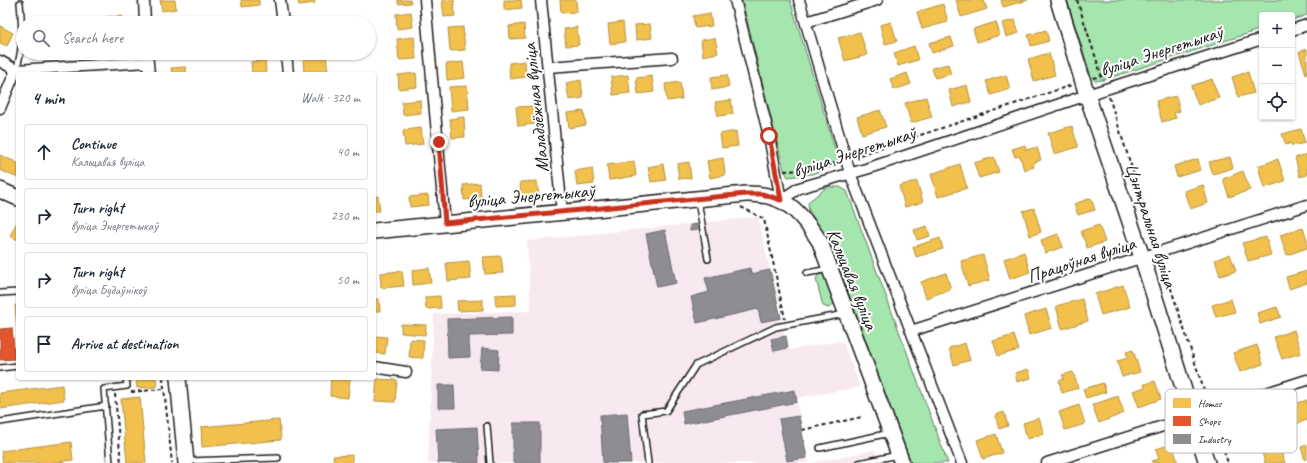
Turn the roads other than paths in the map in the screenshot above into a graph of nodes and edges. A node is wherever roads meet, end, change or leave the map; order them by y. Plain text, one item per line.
1 (144, 0) edge
2 (280, 0) edge
3 (425, 0) edge
4 (541, 0) edge
5 (735, 0) edge
6 (799, 0) edge
7 (877, 0) edge
8 (1058, 0) edge
9 (20, 3) dead end
10 (21, 16) edge
11 (145, 16) edge
12 (282, 16) edge
13 (806, 22) junction
14 (1307, 25) edge
15 (1295, 29) edge
16 (1259, 40) edge
17 (672, 58) dead end
18 (20, 60) edge
19 (126, 60) edge
20 (148, 60) edge
21 (287, 60) edge
22 (0, 61) edge
23 (548, 67) junction
24 (16, 70) junction
25 (149, 72) edge
26 (288, 72) edge
27 (1087, 95) junction
28 (0, 108) edge
29 (850, 173) junction
30 (0, 190) edge
31 (16, 197) edge
32 (697, 199) junction
33 (781, 200) junction
34 (1307, 205) edge
35 (562, 212) junction
36 (445, 223) junction
37 (376, 231) edge
38 (1142, 257) junction
39 (708, 259) dead end
40 (830, 268) junction
41 (807, 273) dead end
42 (16, 292) edge
43 (0, 293) edge
44 (846, 313) junction
45 (911, 331) junction
46 (16, 366) edge
47 (376, 367) edge
48 (0, 368) edge
49 (406, 372) dead end
50 (126, 380) edge
51 (178, 380) edge
52 (1307, 380) edge
53 (1182, 389) edge
54 (1278, 389) edge
55 (106, 406) junction
56 (0, 422) edge
57 (1165, 425) edge
58 (487, 426) dead end
59 (891, 432) junction
60 (820, 448) dead end
61 (1204, 453) edge
62 (278, 458) dead end
63 (900, 459) edge
64 (181, 462) edge
65 (110, 463) edge
66 (490, 463) edge
67 (648, 463) edge
68 (859, 463) edge
69 (962, 463) edge
70 (1047, 463) edge
71 (1207, 463) edge

1 - 11 street
2 - 12 street
3 - 36 street
4 - 23 street, Маладзёжная вуліца
5 - 33 street
6 - 13 street
7 - 13 street
8 - 27 street, Цэнтральная вуліца
9 - 10 lane
13 - 29 street
14 - 15 street
16 - 27 street, вуліца Энергетыкаў
17 - 23 street
18 - 24 lane
19 - 24 street
20 - 25 street
21 - 26 street
22 - 24 street
23 - 35 street, Маладзёжная вуліца
24 - 28 street
27 - 29 street, вуліца Энергетыкаў
27 - 38 street, Цэнтральная вуліца
29 - 33 street, вуліца Энергетыкаў
29 - 45 street
30 - 31 street
32 - 33 street, вуліца Энергетыкаў
32 - 35 street, вуліца Энергетыкаў
32 - 39 lane
33 - 40 street, Кальцавая вуліца
34 - 38 street, Працоўная вуліца
35 - 36 street, вуліца Энергетыкаў
36 - 37 street, вуліца Энергетыкаў
38 - 45 street, Працоўная вуліца
38 - 53 street, Цэнтральная вуліца
40 - 41 lane
40 - 44 street, Кальцавая вуліца
42 - 43 lane
44 - 59 street, Кальцавая вуліца
44 - 67 lane
45 - 69 street
46 - 48 lane
47 - 49 street
50 - 55 lane
51 - 64 street
52 - 54 street
55 - 56 lane
55 - 65 lane
57 - 70 street
58 - 66 lane
59 - 60 lane
59 - 63 street, Кальцавая вуліца
61 - 71 street, Цэнтральная вуліца
62 - 64 lane
63 - 68 lane

